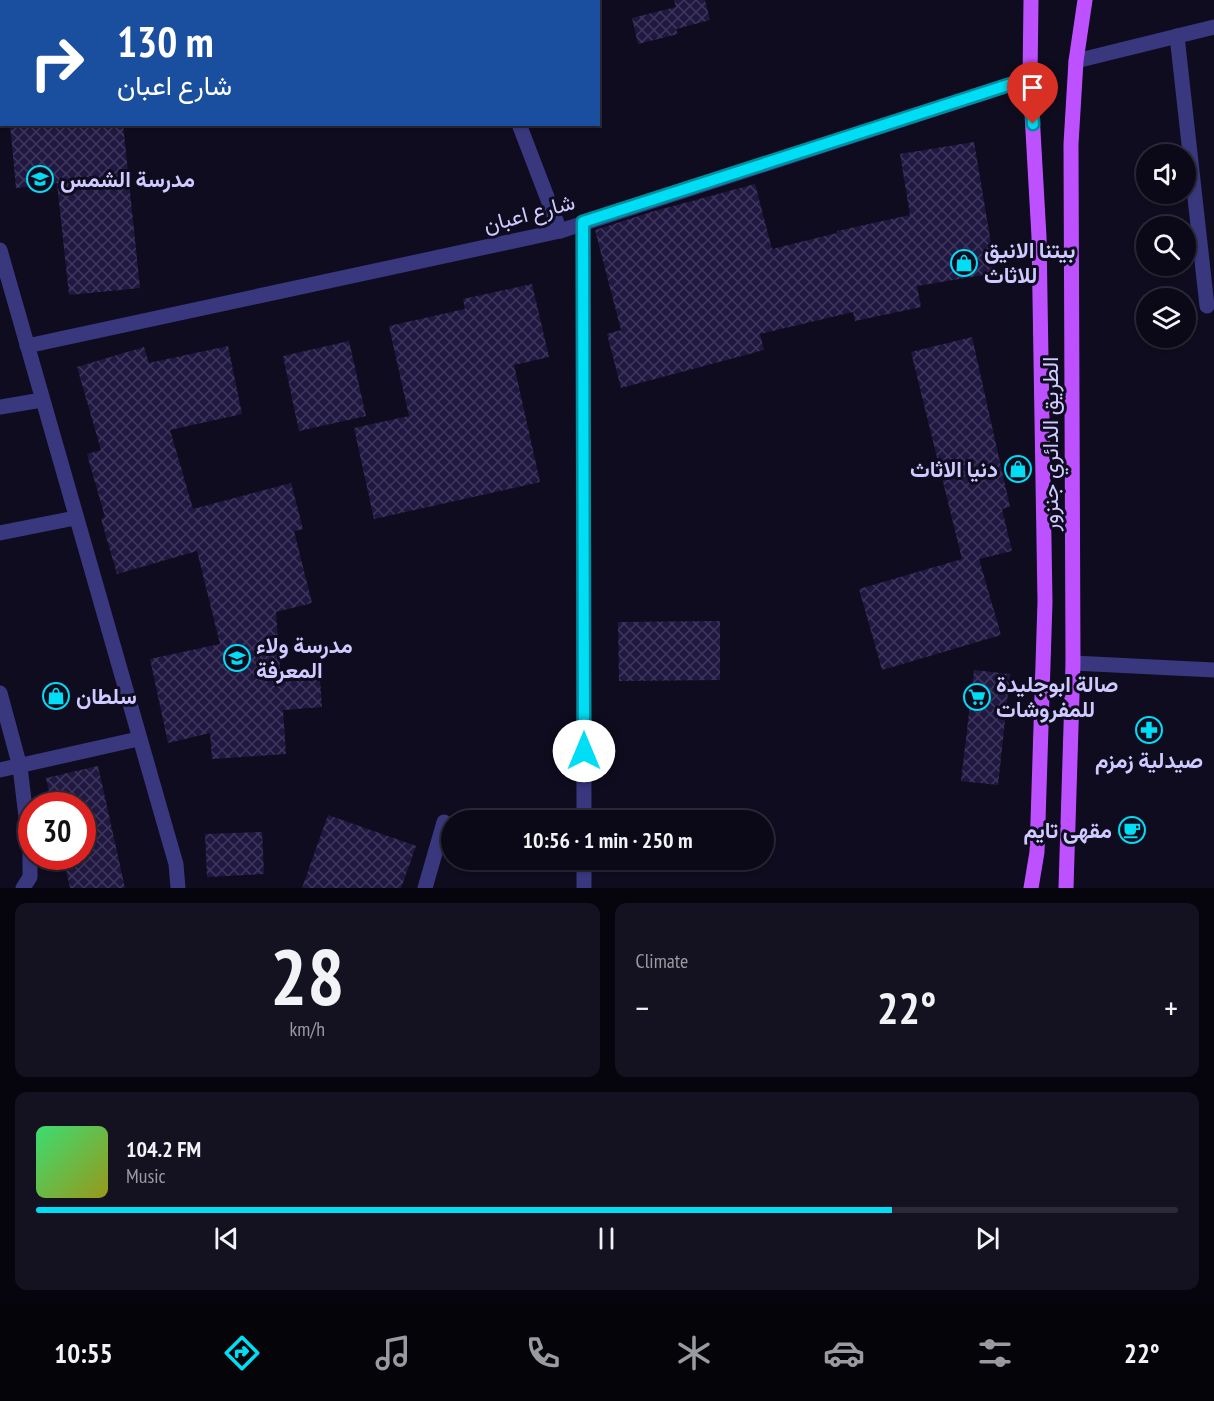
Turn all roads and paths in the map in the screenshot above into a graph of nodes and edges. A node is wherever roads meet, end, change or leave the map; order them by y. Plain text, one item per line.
1 (1031, 0) edge
2 (1085, 0) edge
3 (1214, 27) edge
4 (1177, 36) junction
5 (1076, 61) junction
6 (1030, 78) junction
7 (520, 126) edge
8 (583, 222) junction
9 (560, 231) junction
10 (0, 250) edge
11 (1207, 306) dead end
12 (27, 346) junction
13 (42, 400) junction
14 (0, 407) edge
15 (75, 519) junction
16 (0, 533) edge
17 (1073, 663) junction
18 (1214, 670) edge
19 (0, 693) edge
20 (138, 739) junction
21 (20, 767) junction
22 (0, 770) edge
23 (584, 810) edge
24 (441, 832) edge
25 (176, 864) junction
26 (584, 870) edge
27 (23, 888) edge
28 (178, 888) edge
29 (186, 888) edge
30 (425, 888) edge
31 (584, 888) edge
32 (1031, 888) edge
33 (1066, 888) edge

1 - 6 main road, الطريق الدائري جنزور
2 - 5 main road, الطريق الدائري جنزور
3 - 4 street
4 - 5 street
4 - 11 street
5 - 17 main road, الطريق الدائري جنزور
6 - 8 street, شارع اعبان
6 - 32 main road, الطريق الدائري جنزور
7 - 9 street
8 - 9 street, شارع اعبان
8 - 23 street
9 - 12 street, شارع اعبان
10 - 12 street
12 - 13 street
13 - 14 street
13 - 15 street
15 - 16 street
15 - 20 street
17 - 18 street
17 - 33 main road, الطريق الدائري جنزور
19 - 21 street
20 - 21 street
20 - 25 street
21 - 22 street
21 - 27 street
24 - 30 street
25 - 28 street
25 - 29 street
26 - 31 street

